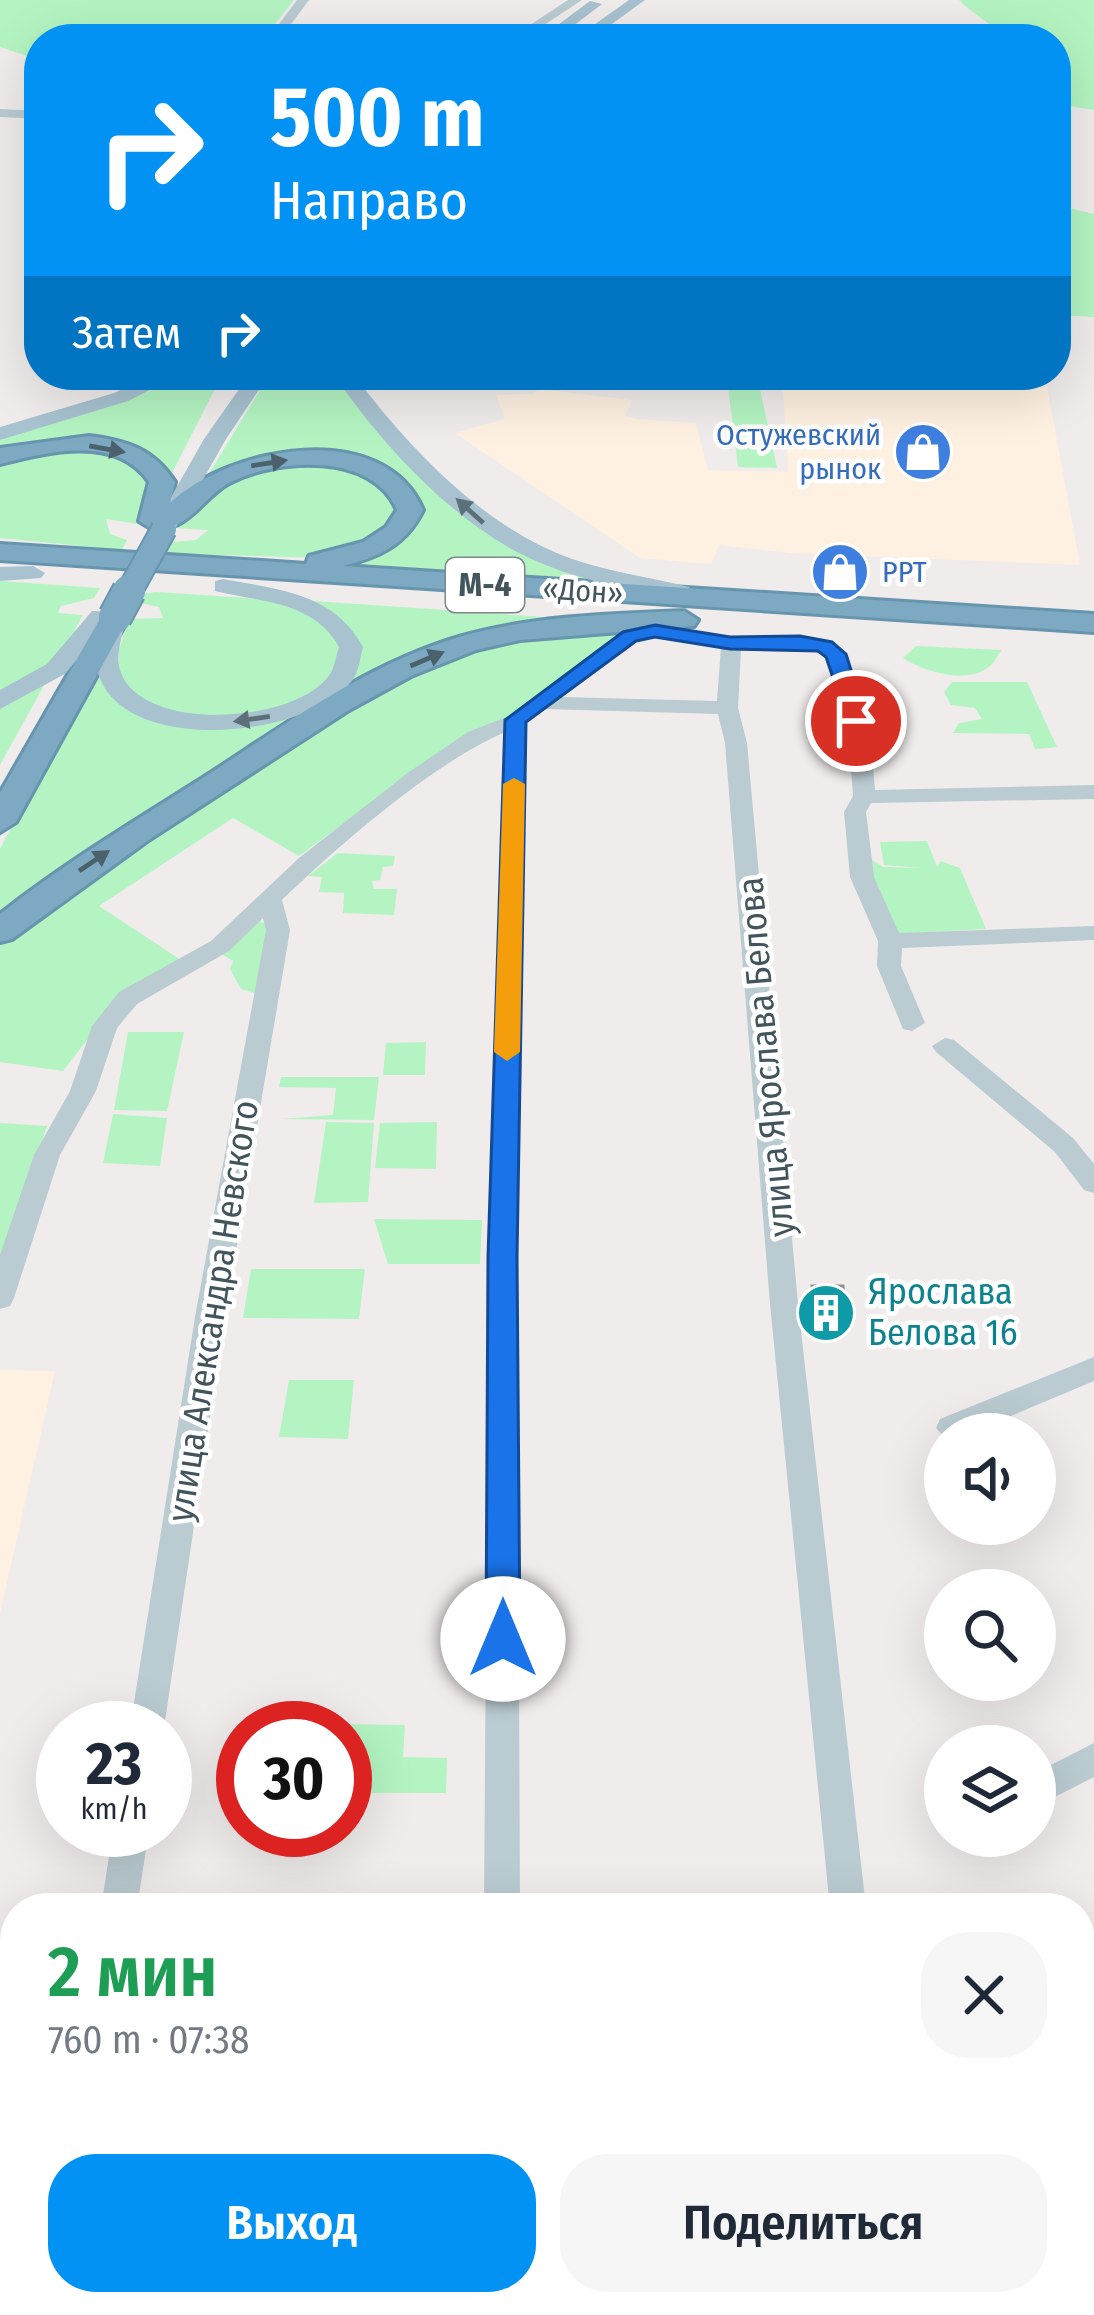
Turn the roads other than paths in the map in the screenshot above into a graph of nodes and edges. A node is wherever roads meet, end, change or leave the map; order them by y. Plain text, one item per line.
1 (576, 0) edge
2 (602, 0) edge
3 (625, 0) edge
4 (638, 0) edge
5 (538, 24) edge
6 (568, 24) edge
7 (591, 24) edge
8 (603, 24) edge
9 (136, 390) edge
10 (223, 390) edge
11 (248, 390) edge
12 (358, 390) edge
13 (0, 434) edge
14 (0, 456) edge
15 (159, 524) junction
16 (0, 548) edge
17 (38, 564) junction
18 (0, 572) edge
19 (229, 576) junction
20 (108, 616) junction
21 (728, 621) junction
22 (1094, 622) edge
23 (1094, 640) edge
24 (0, 701) edge
25 (727, 708) junction
26 (525, 711) junction
27 (0, 789) edge
28 (1094, 792) edge
29 (865, 796) junction
30 (0, 822) edge
31 (269, 896) junction
32 (0, 931) edge
33 (1094, 933) edge
34 (890, 941) junction
35 (913, 1023) dead end
36 (945, 1046) dead end
37 (1094, 1140) edge
38 (1064, 1145) junction
39 (1094, 1183) edge
40 (0, 1298) edge
41 (1094, 1368) edge
42 (987, 1413) edge
43 (151, 1701) edge
44 (1094, 1759) edge
45 (1056, 1780) edge
46 (127, 1857) edge
47 (121, 1893) edge
48 (502, 1893) edge
49 (846, 1893) edge

1 - 5 street
2 - 6 main road
3 - 7 main road
4 - 8 main road
9 - 13 main road
10 - 15 main road
11 - 15 main road
21 -> 12 main road
14 -> 15 highway
15 -> 19 highway
15 - 20 highway, bridge
16 - 17 highway, «Дон» / М-4
17 - 18 highway, «Дон» / М-4
17 - 19 highway, «Дон» / М-4
19 -> 20 main road
19 - 21 highway, «Дон» / М-4
20 - 24 main road
20 - 27 highway
20 - 30 highway
21 - 22 highway, «Дон» / М-4
21 - 23 highway, «Дон» / М-4
21 - 25 street, улица Ярослава Белова
21 - 26 street
21 - 29 street
32 -> 21 highway
25 - 26 street
25 - 49 street, улица Ярослава Белова
26 - 31 street
26 - 48 street
28 - 29 street
29 - 34 street
31 - 40 street
31 - 43 street, улица Александра Невского
33 - 34 street
34 - 35 street
36 - 38 street
37 - 38 street
38 - 39 street
41 - 42 street
44 - 45 street
46 - 47 street

